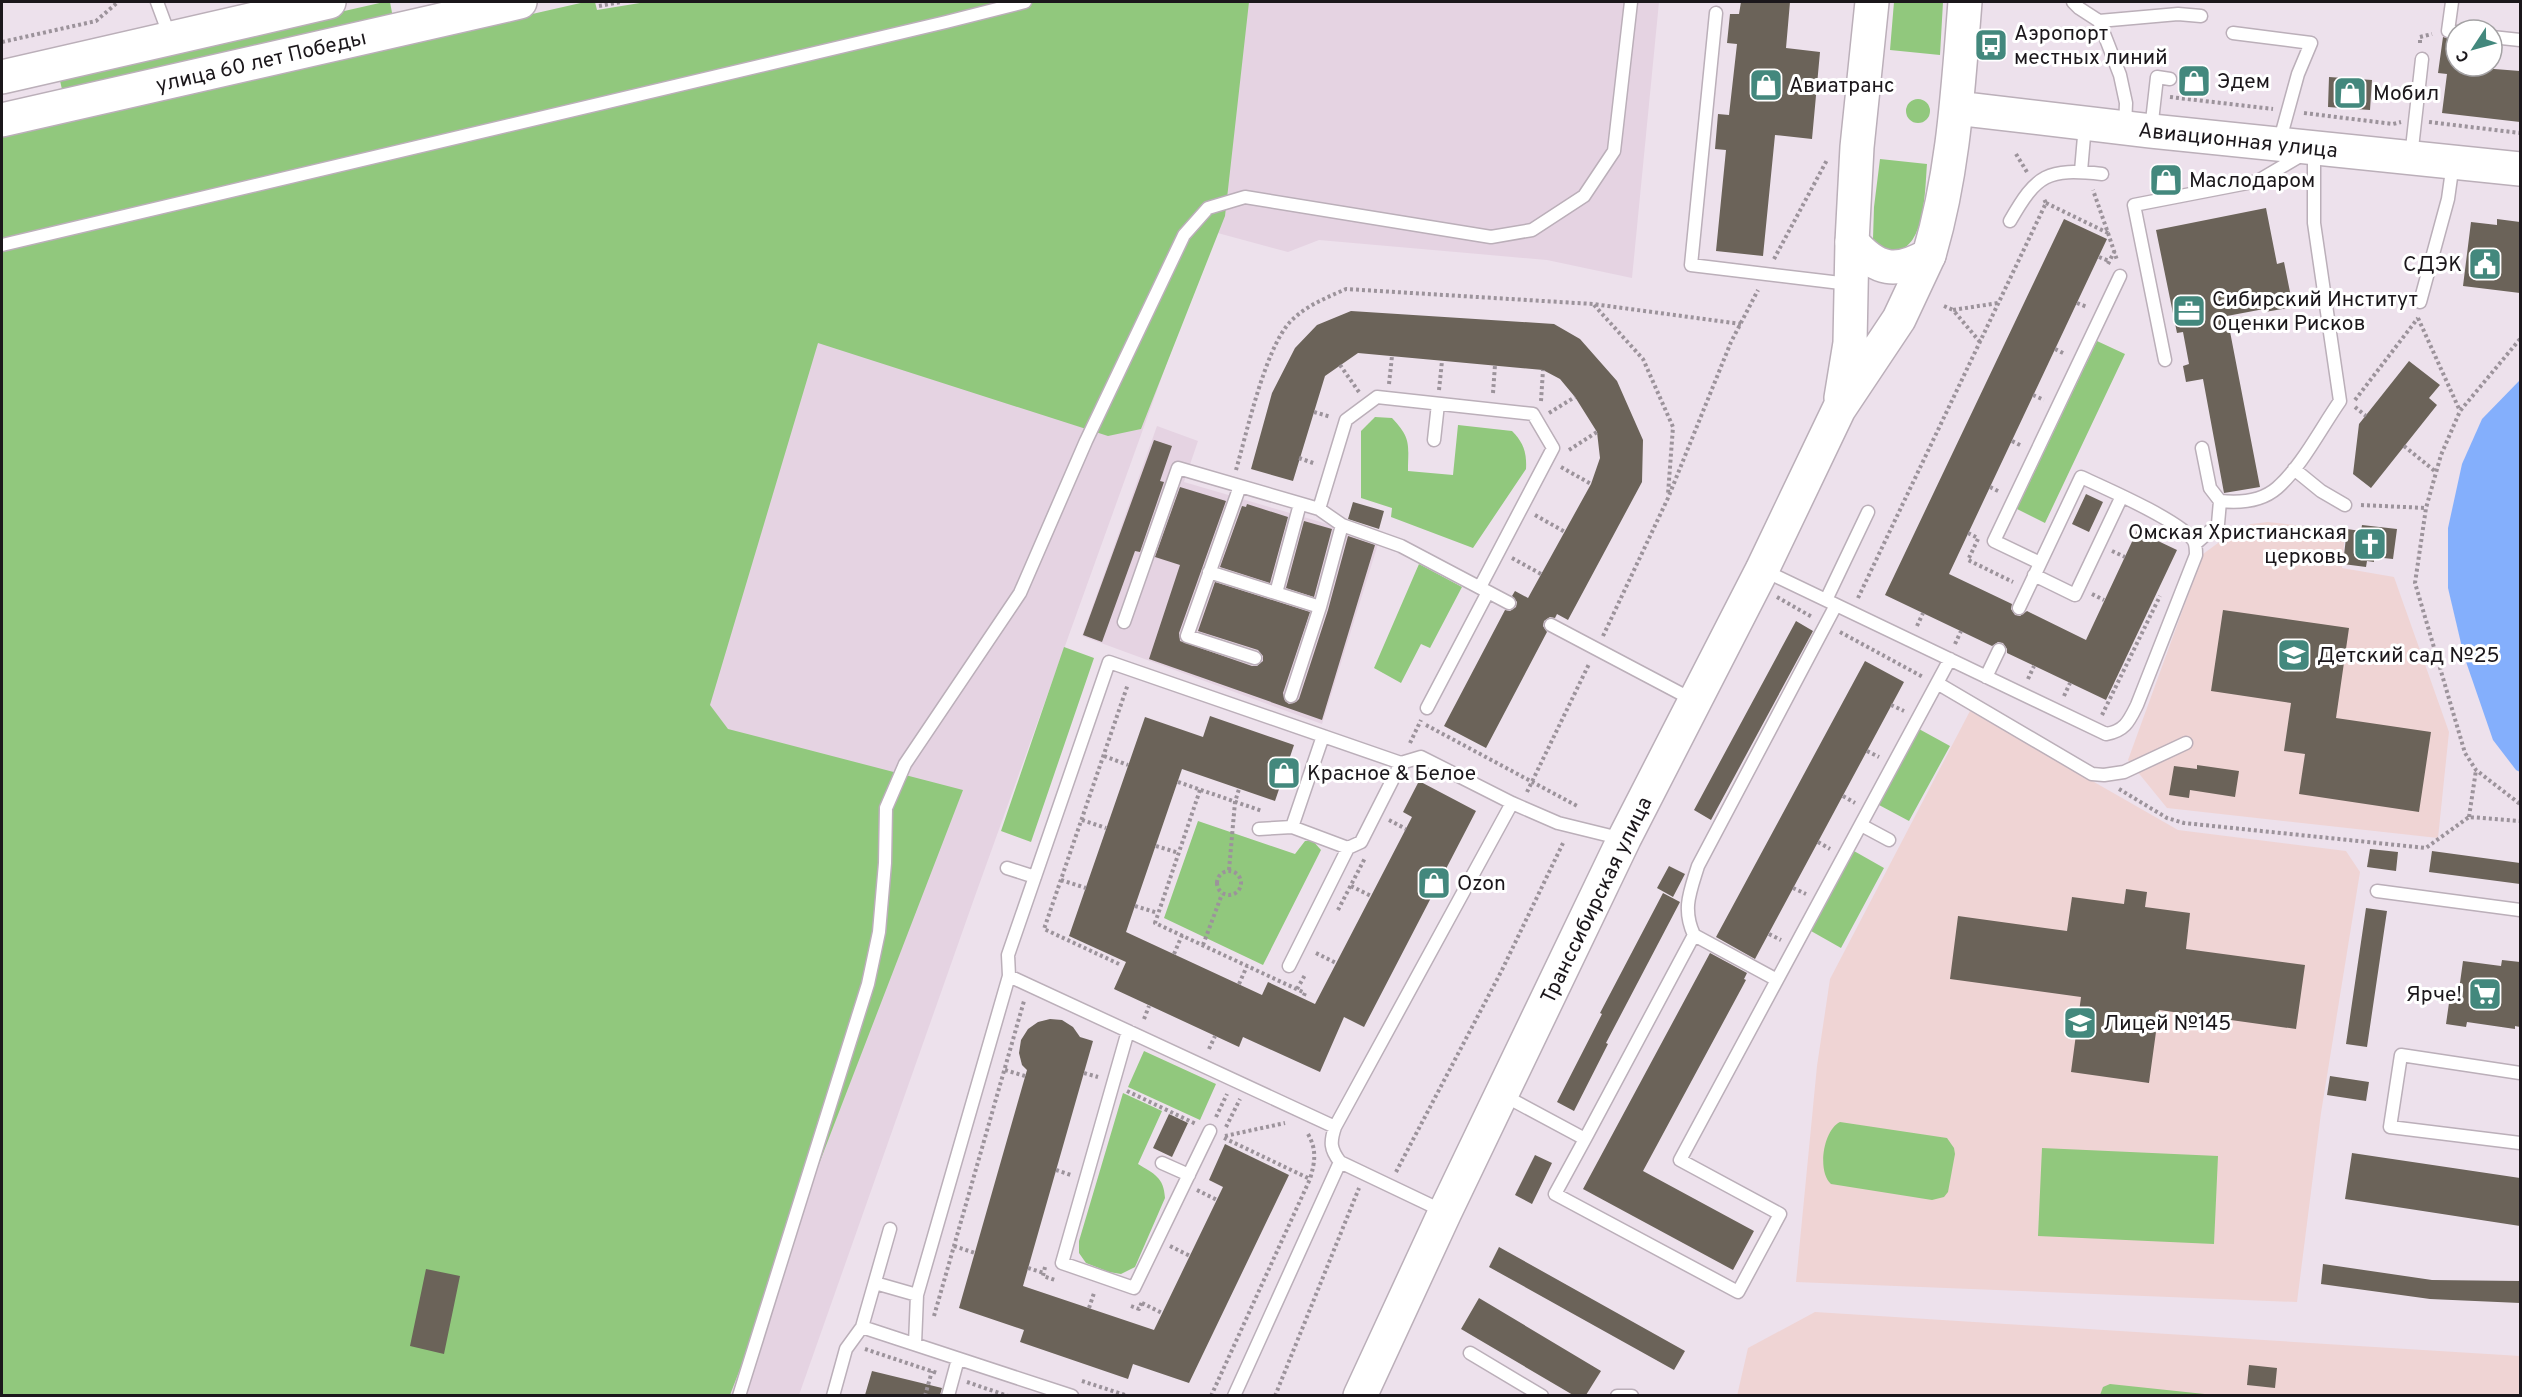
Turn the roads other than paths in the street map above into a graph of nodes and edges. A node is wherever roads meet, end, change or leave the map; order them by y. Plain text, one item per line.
1 (156, 2) edge
2 (329, 2) edge
3 (520, 2) edge
4 (1025, 2) edge
5 (1631, 2) edge
6 (1872, 2) edge
7 (1965, 2) edge
8 (2073, 2) edge
9 (2452, 2) edge
10 (417, 13) edge
11 (1716, 13) dead end
12 (2201, 16) dead end
13 (2452, 18) edge
14 (2099, 21) junction
15 (2233, 33) dead end
16 (171, 38) junction
17 (2504, 38) edge
18 (2520, 40) edge
19 (2422, 59) road end
20 (2, 76) edge
21 (2170, 79) dead end
22 (1956, 108) junction
23 (2, 120) edge
24 (2085, 124) junction
25 (2138, 130) junction
26 (2279, 144) junction
27 (2314, 148) junction
28 (2411, 158) junction
29 (2453, 162) junction
30 (2520, 168) edge
31 (2084, 172) junction
32 (2103, 174) dead end
33 (2010, 221) dead end
34 (1852, 242) junction
35 (2, 245) edge
36 (1929, 255) junction
37 (2120, 276) road end
38 (1852, 284) junction
39 (2420, 302) dead end
40 (2165, 360) dead end
41 (1439, 399) junction
42 (1839, 409) junction
43 (1434, 440) dead end
44 (2202, 448) dead end
45 (2294, 469) junction
46 (1237, 481) junction
47 (2122, 496) junction
48 (2220, 501) junction
49 (1300, 504) junction
50 (2345, 505) road end
51 (1319, 509) junction
52 (1868, 512) dead end
53 (1342, 525) junction
54 (2196, 544) junction
55 (2040, 563) junction
56 (1209, 572) junction
57 (2034, 575) junction
58 (1767, 582) junction
59 (1484, 590) junction
60 (1276, 593) junction
61 (1509, 603) dead end
62 (1831, 603) junction
63 (1320, 607) junction
64 (2019, 608) dead end
65 (1125, 622) dead end
66 (1551, 625) dead end
67 (1999, 650) dead end
68 (1255, 658) dead end
69 (1950, 659) junction
70 (1986, 677) junction
71 (1937, 683) junction
72 (1291, 696) dead end
73 (1695, 701) junction
74 (1427, 708) road end
75 (1323, 736) junction
76 (2186, 743) dead end
77 (1401, 763) junction
78 (1516, 805) junction
79 (1861, 825) junction
80 (1292, 827) junction
81 (1259, 829) dead end
82 (1624, 840) junction
83 (1889, 840) dead end
84 (1348, 848) junction
85 (1007, 868) dead end
86 (1035, 877) junction
87 (2377, 891) dead end
88 (2520, 910) edge
89 (1694, 935) junction
90 (1289, 966) dead end
91 (1009, 976) junction
92 (1777, 980) junction
93 (1128, 1031) junction
94 (2520, 1073) edge
95 (1502, 1095) junction
96 (1335, 1127) junction
97 (1216, 1134) road end
98 (1585, 1139) junction
99 (2520, 1143) edge
100 (1340, 1162) junction
101 (1162, 1163) dead end
102 (1188, 1175) junction
103 (1445, 1212) junction
104 (890, 1229) dead end
105 (875, 1283) junction
106 (917, 1295) junction
107 (862, 1327) junction
108 (915, 1344) junction
109 (1470, 1353) dead end
110 (958, 1359) junction
111 (1534, 1393) edge
112 (739, 1395) edge
113 (833, 1395) edge
114 (948, 1395) edge
115 (1072, 1395) edge
116 (1234, 1395) edge
117 (1360, 1395) edge
118 (1617, 1395) edge
119 (1632, 1395) edge

1 - 16 lane
2 - 16 main road, улица 60 лет Победы
3 - 10 main road, улица 60 лет Победы
4 - 35 lane
5 - 112 lane
6 - 34 main road
7 - 22 main road
8 - 14 lane
9 - 13 lane
10 - 23 main road, улица 60 лет Победы
11 - 38 lane
12 - 14 lane
14 - 25 lane
15 - 26 lane
16 - 20 main road, улица 60 лет Победы
17 - 18 lane
19 - 28 lane
21 - 25 lane
22 - 24 main road, Авиационная улица
22 - 36 main road
24 - 25 main road, Авиационная улица
24 - 31 lane
25 - 26 main road, Авиационная улица
26 - 27 main road, Авиационная улица
27 - 28 main road, Авиационная улица
27 - 40 lane
27 - 45 lane
28 - 29 main road, Авиационная улица
29 - 30 main road, Авиационная улица
29 - 39 lane
31 - 32 lane
31 - 33 lane
34 - 36 main road
34 - 38 main road
36 - 42 main road
37 - 55 lane
38 - 42 main road
41 - 43 lane
41 - 51 lane
41 - 59 lane
42 - 58 main road, Транссибирская улица
44 - 48 lane
45 - 48 lane
45 - 50 lane
46 - 49 lane
46 - 56 lane
46 - 65 lane
47 - 54 lane
47 - 55 lane
47 - 57 lane
48 - 54 lane
49 - 51 lane
49 - 60 lane
51 - 53 lane
52 - 62 lane
53 - 59 lane
53 - 63 lane
54 - 70 lane
55 - 57 lane
56 - 60 lane
56 - 68 lane
57 - 64 lane
58 - 62 lane
58 - 73 main road, Транссибирская улица
59 - 61 lane
59 - 74 lane
60 - 63 lane
62 - 69 lane
62 - 89 lane
63 - 72 lane
66 - 73 lane
67 - 70 lane
69 - 70 lane
69 - 71 lane
71 - 76 lane
71 - 79 lane
73 - 82 main road, Транссибирская улица
75 - 77 lane
75 - 80 lane
75 - 86 lane
77 - 78 lane
77 - 84 lane
78 - 82 lane
78 - 96 lane
79 - 83 lane
79 - 92 lane
80 - 81 lane
80 - 84 lane
82 - 95 main road, Транссибирская улица
84 - 90 lane
85 - 86 lane
86 - 91 lane
87 - 88 lane
89 - 92 lane
89 - 98 lane
91 - 93 lane
91 - 106 lane
92 - 98 lane
93 - 96 lane
93 - 102 lane
94 - 99 lane
95 - 98 lane
95 - 103 main road, Транссибирская улица
96 - 100 lane
97 - 102 lane
100 - 103 lane
100 - 116 lane
101 - 102 lane
103 - 117 main road, Транссибирская улица
104 - 105 lane
105 - 106 lane
105 - 107 lane
106 - 108 lane
107 - 108 lane
107 - 113 lane
108 - 110 lane
109 - 111 lane
110 - 114 lane
110 - 115 lane
118 - 119 lane

